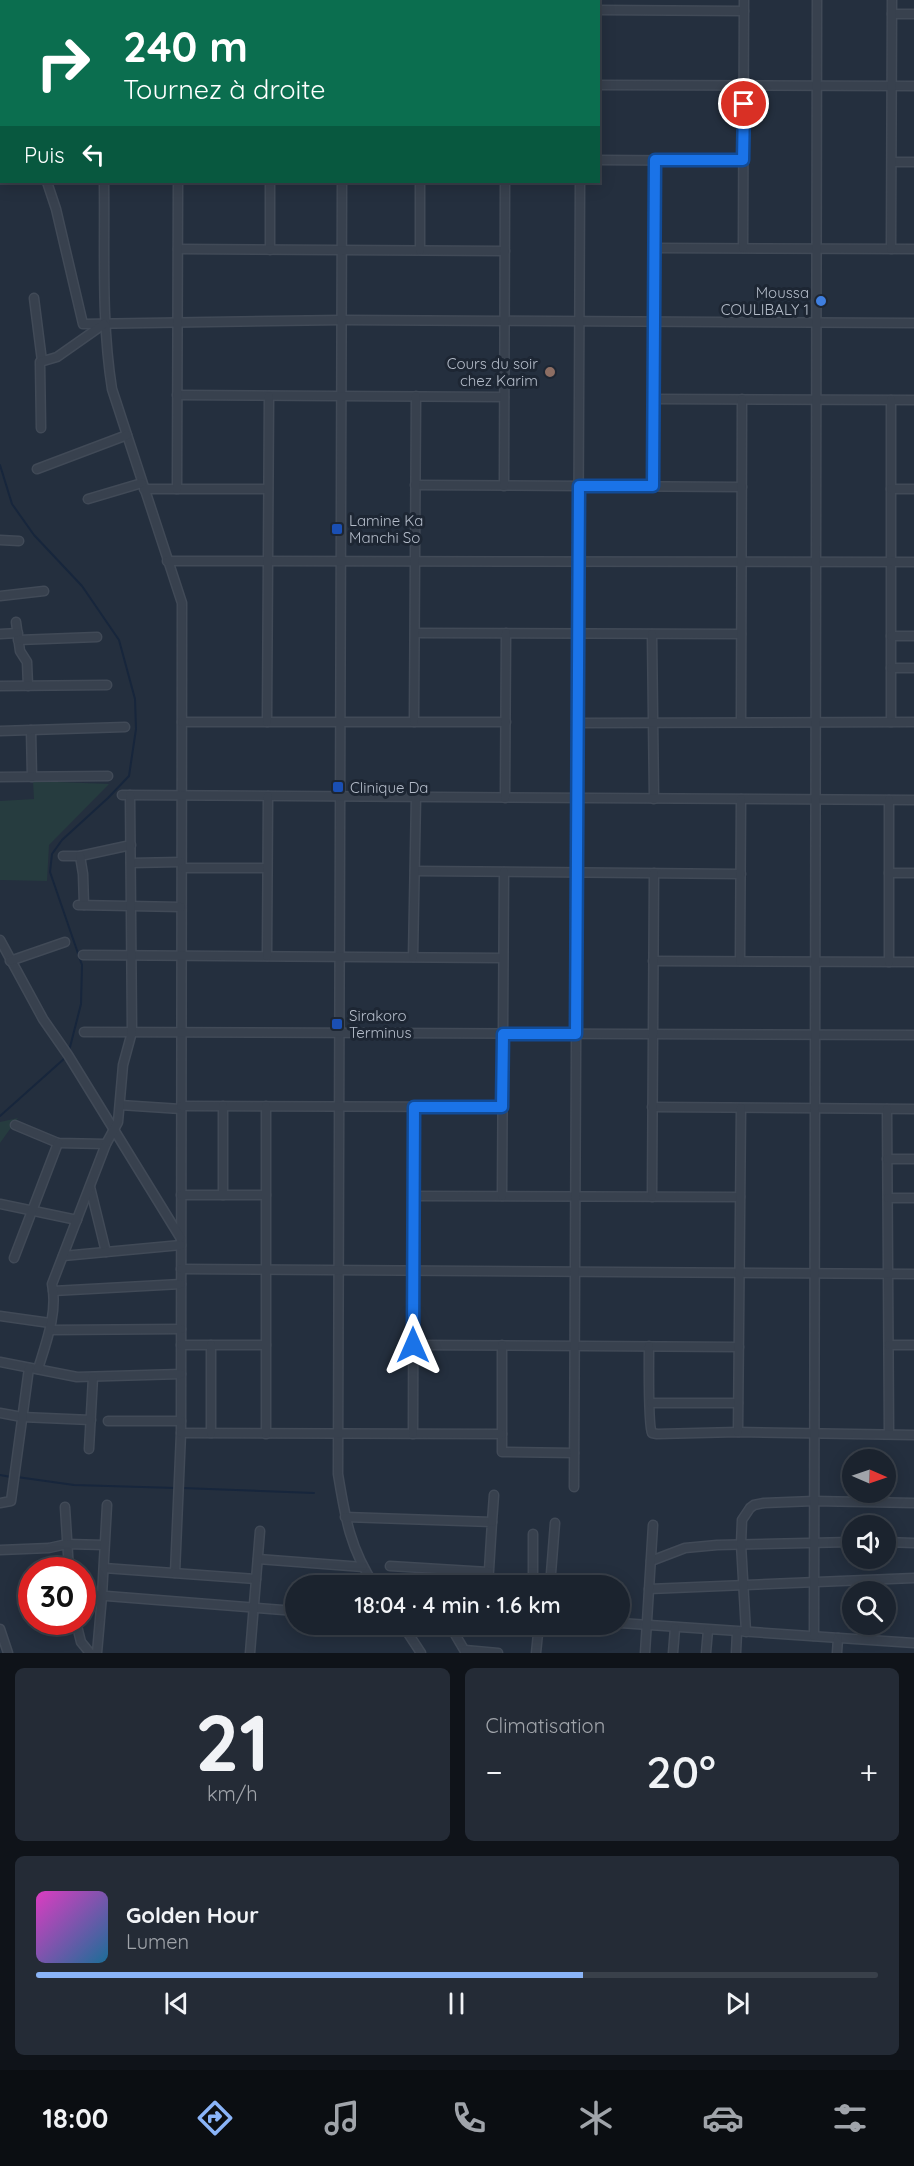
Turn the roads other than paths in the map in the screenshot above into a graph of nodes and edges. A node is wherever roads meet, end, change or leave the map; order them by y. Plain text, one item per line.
1 (657, 0) edge
2 (744, 0) edge
3 (818, 0) edge
4 (892, 0) edge
5 (600, 10) edge
6 (657, 10) junction
7 (744, 11) junction
8 (892, 14) junction
9 (914, 14) edge
10 (600, 85) edge
11 (744, 86) junction
12 (817, 86) junction
13 (892, 86) junction
14 (914, 86) edge
15 (600, 160) edge
16 (655, 160) junction
17 (743, 160) junction
18 (892, 162) junction
19 (914, 162) edge
20 (47, 183) edge
21 (105, 183) edge
22 (178, 183) edge
23 (270, 183) edge
24 (342, 183) edge
25 (420, 183) edge
26 (505, 183) edge
27 (580, 183) edge
28 (655, 248) junction
29 (743, 248) junction
30 (178, 249) junction
31 (270, 249) junction
32 (817, 249) junction
33 (891, 249) junction
34 (914, 249) edge
35 (342, 250) junction
36 (420, 250) junction
37 (505, 250) junction
38 (34, 298) dead end
39 (342, 320) junction
40 (504, 321) junction
41 (580, 321) junction
42 (177, 322) junction
43 (654, 322) junction
44 (817, 323) junction
45 (914, 323) edge
46 (105, 324) junction
47 (42, 361) junction
48 (177, 395) junction
49 (269, 396) junction
50 (341, 396) junction
51 (416, 396) junction
52 (504, 397) junction
53 (654, 399) junction
54 (742, 399) junction
55 (817, 399) junction
56 (891, 400) junction
57 (914, 400) edge
58 (42, 428) dead end
59 (127, 435) junction
60 (37, 469) dead end
61 (415, 485) junction
62 (143, 486) junction
63 (504, 486) junction
64 (579, 486) junction
65 (653, 486) junction
66 (742, 487) junction
67 (177, 489) junction
68 (268, 489) junction
69 (891, 489) junction
70 (914, 489) edge
71 (88, 499) dead end
72 (0, 540) edge
73 (20, 541) dead end
74 (167, 561) junction
75 (268, 561) junction
76 (341, 561) junction
77 (415, 561) junction
78 (579, 561) junction
79 (741, 561) junction
80 (816, 561) junction
81 (891, 562) junction
82 (914, 562) edge
83 (44, 591) dead end
84 (0, 596) edge
85 (16, 622) dead end
86 (415, 633) junction
87 (506, 633) junction
88 (0, 634) edge
89 (578, 634) junction
90 (652, 634) junction
91 (741, 634) junction
92 (891, 636) junction
93 (914, 636) edge
94 (18, 637) junction
95 (98, 637) dead end
96 (891, 668) junction
97 (914, 668) edge
98 (107, 685) dead end
99 (0, 686) edge
100 (28, 686) junction
101 (182, 722) junction
102 (267, 722) junction
103 (340, 722) junction
104 (414, 722) junction
105 (506, 722) junction
106 (653, 722) junction
107 (741, 722) junction
108 (816, 722) junction
109 (891, 722) junction
110 (914, 722) edge
111 (578, 723) junction
112 (125, 727) dead end
113 (31, 730) junction
114 (0, 731) edge
115 (108, 776) dead end
116 (0, 777) edge
117 (32, 777) junction
118 (182, 795) junction
119 (268, 796) junction
120 (340, 796) junction
121 (416, 797) junction
122 (505, 798) junction
123 (578, 798) junction
124 (654, 799) junction
125 (741, 799) junction
126 (816, 800) junction
127 (890, 800) junction
128 (914, 800) edge
129 (131, 845) junction
130 (63, 856) dead end
131 (81, 856) junction
132 (131, 863) junction
133 (182, 865) junction
134 (267, 868) junction
135 (415, 871) junction
136 (504, 872) junction
137 (577, 872) junction
138 (654, 873) junction
139 (889, 873) junction
140 (914, 873) edge
141 (741, 874) junction
142 (131, 905) junction
143 (182, 907) junction
144 (0, 940) edge
145 (65, 942) dead end
146 (83, 955) dead end
147 (132, 955) junction
148 (181, 955) junction
149 (267, 956) junction
150 (340, 957) junction
151 (413, 957) junction
152 (503, 958) junction
153 (10, 961) junction
154 (653, 961) junction
155 (740, 961) junction
156 (815, 961) junction
157 (889, 962) junction
158 (914, 962) edge
159 (84, 1032) dead end
160 (132, 1032) junction
161 (181, 1033) junction
162 (340, 1033) junction
163 (503, 1034) junction
164 (576, 1034) junction
165 (653, 1034) junction
166 (815, 1035) junction
167 (914, 1035) edge
168 (120, 1105) junction
169 (222, 1106) junction
170 (267, 1106) junction
171 (339, 1106) junction
172 (414, 1107) junction
173 (502, 1107) junction
174 (652, 1107) junction
175 (181, 1108) junction
176 (741, 1108) junction
177 (815, 1108) junction
178 (887, 1109) junction
179 (914, 1109) edge
180 (15, 1125) dead end
181 (115, 1130) junction
182 (58, 1143) junction
183 (106, 1144) junction
184 (887, 1159) junction
185 (914, 1159) edge
186 (90, 1187) junction
187 (181, 1195) junction
188 (223, 1195) junction
189 (266, 1195) junction
190 (414, 1196) junction
191 (502, 1196) junction
192 (576, 1196) junction
193 (652, 1197) junction
194 (740, 1197) junction
195 (888, 1198) junction
196 (914, 1198) edge
197 (0, 1204) edge
198 (32, 1210) junction
199 (77, 1220) junction
200 (181, 1242) junction
201 (106, 1252) junction
202 (63, 1256) junction
203 (14, 1258) dead end
204 (181, 1269) junction
205 (266, 1269) junction
206 (339, 1270) junction
207 (414, 1270) junction
208 (575, 1271) junction
209 (740, 1273) junction
210 (815, 1273) junction
211 (888, 1274) junction
212 (914, 1274) edge
213 (181, 1284) junction
214 (53, 1291) junction
215 (0, 1316) edge
216 (50, 1327) junction
217 (181, 1329) junction
218 (413, 1345) junction
219 (501, 1345) junction
220 (889, 1345) junction
221 (914, 1345) edge
222 (181, 1346) junction
223 (212, 1346) junction
224 (266, 1346) junction
225 (575, 1346) junction
226 (649, 1346) junction
227 (739, 1347) junction
228 (0, 1362) edge
229 (33, 1369) junction
230 (181, 1374) junction
231 (93, 1377) junction
232 (651, 1403) junction
233 (738, 1403) junction
234 (0, 1413) edge
235 (22, 1417) junction
236 (91, 1420) junction
237 (108, 1421) dead end
238 (181, 1421) junction
239 (738, 1432) junction
240 (181, 1433) junction
241 (211, 1433) junction
242 (339, 1433) junction
243 (814, 1433) junction
244 (266, 1434) junction
245 (413, 1434) junction
246 (502, 1434) junction
247 (889, 1434) junction
248 (914, 1435) edge
249 (89, 1449) dead end
250 (574, 1453) junction
251 (574, 1486) dead end
252 (494, 1495) dead end
253 (814, 1501) junction
254 (0, 1503) edge
255 (914, 1503) edge
256 (107, 1505) dead end
257 (65, 1507) dead end
258 (345, 1517) junction
259 (492, 1522) junction
260 (555, 1523) dead end
261 (653, 1525) dead end
262 (260, 1532) dead end
263 (533, 1534) dead end
264 (842, 1542) edge
265 (814, 1543) junction
266 (896, 1543) edge
267 (67, 1544) junction
268 (741, 1544) junction
269 (914, 1544) edge
270 (104, 1545) junction
271 (0, 1551) edge
272 (68, 1557) edge
273 (258, 1559) junction
274 (651, 1562) junction
275 (390, 1566) dead end
276 (363, 1567) junction
277 (104, 1568) junction
278 (488, 1572) joint
279 (175, 1573) junction
280 (368, 1575) edge
281 (533, 1575) edge
282 (551, 1575) edge
283 (914, 1578) edge
284 (256, 1579) junction
285 (814, 1582) junction
286 (744, 1585) junction
287 (650, 1589) junction
288 (98, 1595) junction
289 (254, 1608) junction
290 (285, 1610) edge
291 (630, 1624) edge
292 (647, 1626) junction
293 (675, 1628) junction
294 (0, 1629) edge
295 (708, 1630) junction
296 (742, 1632) junction
297 (79, 1635) edge
298 (409, 1635) edge
299 (456, 1635) edge
300 (538, 1635) edge
301 (814, 1636) junction
302 (838, 1638) junction
303 (914, 1643) edge
304 (466, 1652) edge
305 (8, 1653) edge
306 (90, 1653) edge
307 (97, 1653) edge
308 (250, 1653) edge
309 (421, 1653) edge
310 (498, 1653) edge
311 (536, 1653) edge
312 (645, 1653) edge
313 (673, 1653) edge
314 (706, 1653) edge
315 (736, 1653) edge
316 (837, 1653) edge

1 - 6 street
2 - 7 street
3 - 12 street
4 - 8 street
5 - 6 street
6 - 7 street
7 - 11 street
8 - 9 street
8 - 13 street
10 - 11 street
11 - 12 street
11 - 17 street
12 - 13 street
12 - 32 street
13 - 14 street
13 - 18 street
15 - 16 street
16 - 17 street
16 - 28 street
17 - 29 street
18 - 19 street
18 - 33 street
20 - 46 street
21 - 46 street
22 - 30 street
23 - 31 street
24 - 35 street
25 - 36 street
26 - 37 street
27 - 41 street
28 - 29 street
28 - 43 street
29 - 32 street
30 - 31 street
30 - 42 street
31 - 35 street
32 - 33 street
32 - 44 street
33 - 34 street
35 - 36 street
35 - 39 street
36 - 37 street
37 - 40 street
38 - 47 street
39 - 40 street
39 - 42 street
39 - 50 street
40 - 41 street
40 - 52 street
41 - 43 street
41 - 64 street
42 - 46 street
42 - 48 street
43 - 44 street
43 - 53 street
44 - 45 street
44 - 55 street
46 - 47 street
46 - 59 street
47 - 58 street
48 - 49 street
48 - 67 street
49 - 50 street
49 - 68 street
50 - 51 street
50 - 76 street
51 - 52 street
51 - 61 street
52 - 63 street
53 - 54 street
53 - 65 street
54 - 55 street
54 - 66 street
55 - 56 street
55 - 80 street
56 - 57 street
56 - 69 street
59 - 60 street
59 - 62 street
61 - 63 street
61 - 77 street
62 - 67 street
62 - 71 street
62 - 74 street
63 - 64 street
64 - 65 street
64 - 78 street
65 - 66 street
66 - 79 street
67 - 68 street
68 - 75 street
69 - 70 street
69 - 81 street
72 - 73 street
74 - 75 street
74 - 101 street
75 - 76 street
75 - 102 street
76 - 77 street
76 - 103 street
77 - 78 street
77 - 86 street
78 - 79 street
78 - 89 street
79 - 80 street
79 - 91 street
80 - 81 street
80 - 108 street
81 - 82 street
81 - 92 street
83 - 84 street
85 - 94 street
86 - 87 street
86 - 104 street
87 - 89 street
87 - 105 street
88 - 94 street
89 - 90 street
89 - 111 street
90 - 91 street
90 - 106 street
91 - 107 street
92 - 93 street
92 - 96 street
94 - 95 street
94 - 100 street
96 - 97 street
96 - 109 street
98 - 100 street
99 - 100 street
101 - 102 street
101 - 118 street
102 - 103 street
103 - 104 street
103 - 120 street
104 - 105 street
105 - 122 street
106 - 107 street
106 - 111 street
106 - 124 street
107 - 108 street
108 - 109 street
108 - 126 street
109 - 110 street
111 - 123 street
112 - 113 street
113 - 114 street
113 - 117 street
115 - 117 street
116 - 117 street
118 - 119 street
118 - 129 street
118 - 133 street
119 - 120 street
119 - 134 street
120 - 121 street
120 - 150 street
121 - 122 street
121 - 135 street
122 - 123 street
123 - 124 street
123 - 137 street
124 - 125 street
125 - 126 street
125 - 141 street
126 - 127 street
126 - 156 street
127 - 128 street
127 - 139 street
129 - 131 street
129 - 132 street
130 - 131 street
131 - 142 street
132 - 133 street
132 - 142 street
133 - 134 street
133 - 143 street
134 - 149 street
135 - 136 street
135 - 151 street
136 - 137 street
136 - 152 street
137 - 138 street
137 - 164 street
138 - 141 street
138 - 154 street
139 - 140 street
139 - 157 street
141 - 155 street
142 - 143 street
142 - 147 street
143 - 148 street
144 - 153 street
145 - 153 street
146 - 147 street
147 - 148 street
147 - 160 street
148 - 149 street
148 - 161 street
149 - 150 street
150 - 151 street
150 - 162 street
151 - 152 street
152 - 163 street
153 - 181 street
154 - 155 street
154 - 165 street
155 - 156 street
156 - 157 street
156 - 166 street
157 - 158 street
159 - 160 street
160 - 161 street
160 - 168 street
161 - 162 street
161 - 175 street
162 - 163 street
162 - 171 street
163 - 164 street
163 - 173 street
164 - 165 street
164 - 192 street
165 - 166 street
165 - 174 street
166 - 167 street
166 - 177 street
168 - 175 street
168 - 181 street
169 - 170 street
169 - 175 street
169 - 188 street
170 - 171 street
170 - 189 street
171 - 172 street
171 - 206 street
172 - 173 street
172 - 190 street
173 - 191 street
174 - 176 street
174 - 193 street
175 - 187 street
176 - 177 street
176 - 194 street
177 - 178 street
177 - 210 street
178 - 179 street
178 - 184 street
180 - 182 street
181 - 183 street
181 - 200 street
182 - 183 street
182 - 198 street
183 - 186 street
184 - 185 street
184 - 195 street
186 - 199 street
186 - 201 street
187 - 188 street
187 - 200 street
188 - 189 street
189 - 205 street
190 - 191 street
190 - 207 street
191 - 192 street
192 - 193 street
192 - 208 street
193 - 194 street
194 - 209 street
195 - 196 street
195 - 211 street
197 - 198 street
198 - 199 street
198 - 203 street
199 - 202 street
200 - 201 street
200 - 204 street
201 - 202 street
202 - 214 street
204 - 205 street
204 - 213 street
205 - 206 street
205 - 224 street
206 - 207 street
206 - 242 street
207 - 208 street
207 - 218 street
208 - 209 street
208 - 225 street
209 - 210 street
209 - 227 street
210 - 211 street
210 - 243 street
211 - 212 street
211 - 220 street
213 - 214 street
213 - 217 street
214 - 216 street
215 - 216 street
216 - 217 street
216 - 229 street
217 - 222 street
218 - 219 street
218 - 245 street
219 - 225 street
219 - 246 street
220 - 221 street
220 - 247 street
222 - 223 street
222 - 230 street
223 - 224 street
223 - 241 street
224 - 244 street
225 - 226 street
225 - 250 street
226 - 227 street
226 - 232 street
227 - 233 street
228 - 229 street
229 - 231 street
229 - 235 street
230 - 231 street
230 - 238 street
231 - 236 street
232 - 233 street
232 - 239 street
233 - 239 street
234 - 235 street
235 - 236 street
235 - 254 street
236 - 249 street
237 - 238 street
238 - 240 street
239 - 243 street
240 - 241 street
240 - 279 street
241 - 244 street
242 - 244 street
242 - 245 street
242 - 258 street
243 - 247 street
243 - 253 street
245 - 246 street
246 - 250 street
247 - 248 street
250 - 251 street
252 - 259 street
253 - 255 street
253 - 265 street
253 - 268 street
256 - 270 street
257 - 267 street
258 - 259 street
258 - 276 street
259 - 278 street
260 - 282 street
261 - 274 street
262 - 273 street
263 - 281 street
264 - 265 street
265 - 268 street
265 - 285 street
266 - 269 street
267 - 270 street
267 - 271 street
267 - 272 street
268 - 274 street
268 - 286 street
270 - 277 street
273 - 276 street
273 - 284 street
274 - 287 street
275 - 278 street
276 - 280 street
277 - 279 street
277 - 288 street
279 - 284 street
283 - 285 street
284 - 289 street
285 - 286 street
285 - 301 street
286 - 287 street
286 - 296 street
287 - 292 street
288 - 289 street
288 - 307 street
289 - 290 street
289 - 308 street
291 - 292 street
292 - 293 street
292 - 312 street
293 - 295 street
293 - 313 street
294 - 305 street
295 - 296 street
295 - 314 street
296 - 301 street
296 - 315 street
297 - 306 street
298 - 309 street
299 - 304 street
300 - 311 street
301 - 302 street
302 - 303 street
302 - 316 street
304 - 310 street

